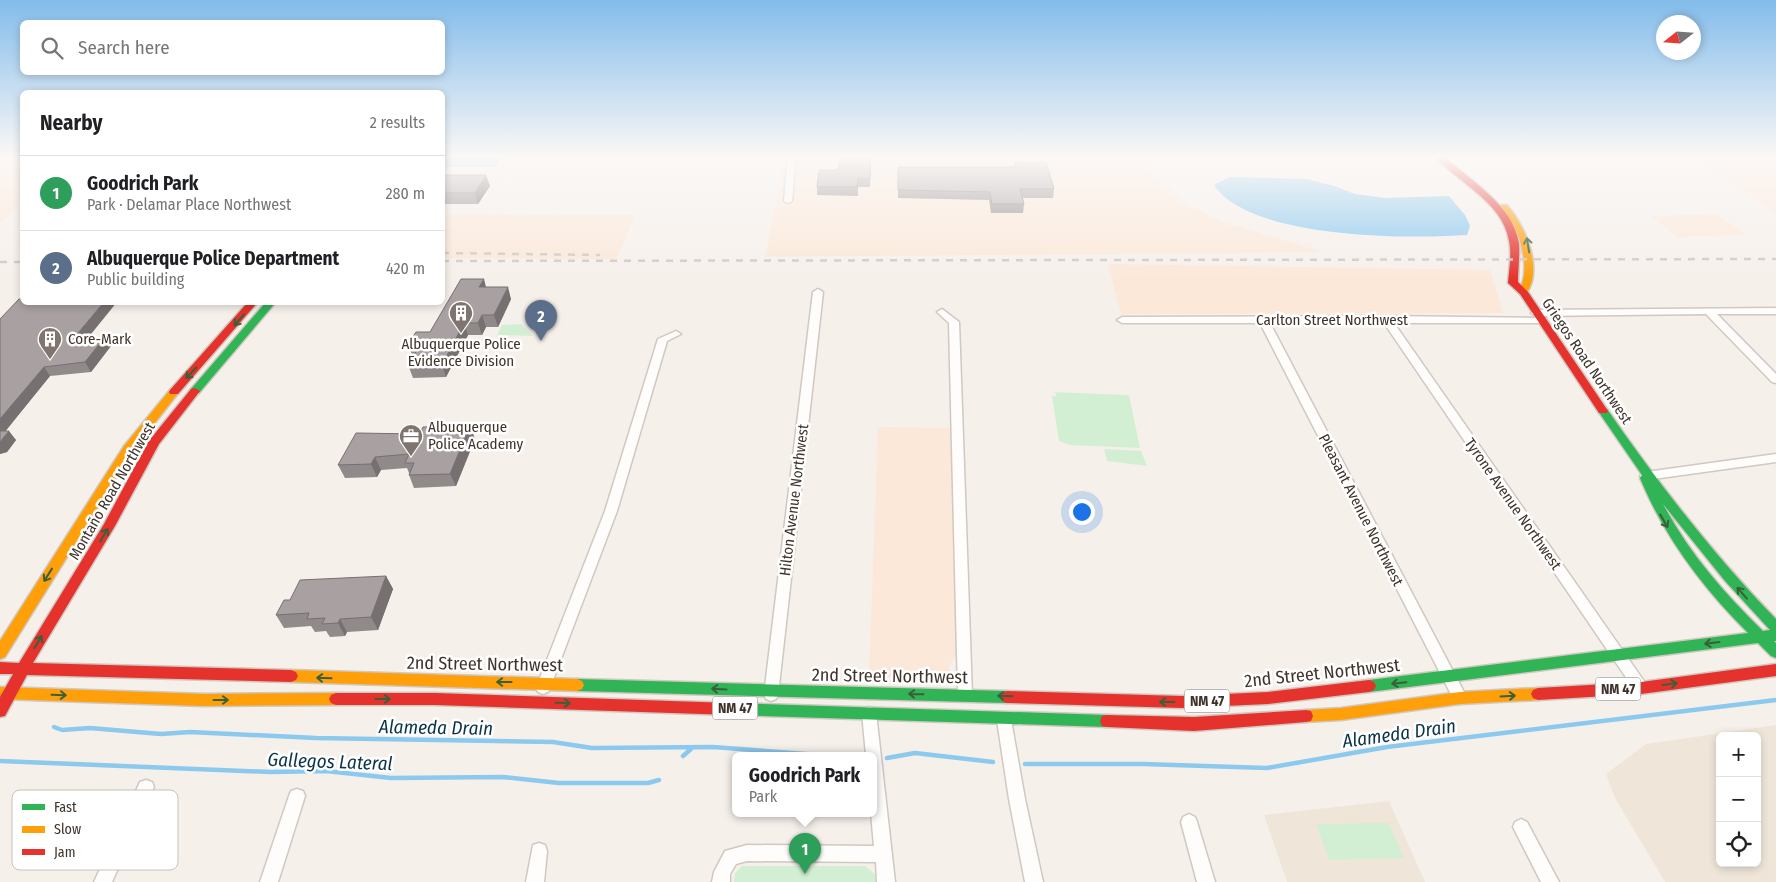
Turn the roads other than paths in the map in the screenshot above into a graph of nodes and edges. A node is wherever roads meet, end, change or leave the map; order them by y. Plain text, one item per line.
1 (788, 197) edge
2 (1481, 197) edge
3 (1494, 197) edge
4 (788, 201) dead end
5 (818, 292) dead end
6 (1523, 292) junction
7 (251, 305) edge
8 (269, 305) edge
9 (1708, 311) junction
10 (1776, 311) edge
11 (942, 312) dead end
12 (1538, 317) junction
13 (1386, 319) junction
14 (1122, 320) dead end
15 (1264, 321) junction
16 (676, 334) dead end
17 (1776, 380) edge
18 (1776, 458) edge
19 (1646, 476) junction
20 (1776, 628) edge
21 (1776, 635) edge
22 (1760, 637) junction
23 (1776, 652) edge
24 (0, 653) edge
25 (1617, 655) junction
26 (24, 667) junction
27 (0, 668) edge
28 (1776, 670) edge
29 (1447, 678) junction
30 (545, 682) junction
31 (1642, 688) junction
32 (772, 691) junction
33 (5, 693) edge
34 (965, 695) junction
35 (1460, 698) junction
36 (538, 702) junction
37 (769, 709) junction
38 (0, 711) edge
39 (869, 713) junction
40 (1004, 720) junction
41 (874, 752) edge
42 (877, 785) edge
43 (146, 787) dead end
44 (145, 790) edge
45 (297, 796) dead end
46 (1189, 822) dead end
47 (1521, 827) dead end
48 (539, 851) dead end
49 (884, 854) junction
50 (108, 870) edge
51 (103, 882) edge
52 (269, 882) edge
53 (535, 882) edge
54 (721, 882) edge
55 (886, 882) edge
56 (1034, 882) edge
57 (1206, 882) edge
58 (1550, 882) edge

1 - 4 street
2 - 6 main road, Griegos Road Northwest
6 -> 3 main road
5 - 32 street, Hilton Avenue Northwest
6 - 12 main road, Griegos Road Northwest
7 -> 24 main road, Montaño Road Northwest
26 -> 8 main road, Montaño Road Northwest
9 - 10 street, Carlton Street Northwest
9 - 12 street, Carlton Street Northwest
9 - 17 street
11 - 34 street
12 - 13 street, Carlton Street Northwest
12 - 19 main road, Griegos Road Northwest
13 - 15 street, Carlton Street Northwest
13 - 25 street, Tyrone Avenue Northwest
14 - 15 street, Carlton Street Northwest
15 - 29 street, Pleasant Avenue Northwest
16 - 30 street
18 - 19 street
20 -> 19 main road, Griegos Road Northwest
19 -> 22 main road, Griegos Road Northwest
21 - 22 main road, 2nd Street Northwest / NM 47
22 - 23 main road, Griegos Road Northwest
22 -> 25 main road, 2nd Street Northwest / NM 47
25 - 29 main road, 2nd Street Northwest / NM 47
25 - 31 street, Tyrone Avenue Northwest
26 - 27 main road, 2nd Street Northwest / NM 47
30 -> 26 main road, 2nd Street Northwest / NM 47
26 - 33 main road, Montaño Road Northwest
31 -> 28 main road, NM 47
29 -> 34 main road, 2nd Street Northwest / NM 47
29 - 35 street, Pleasant Avenue Northwest
32 -> 30 main road, 2nd Street Northwest / NM 47
30 - 36 street
35 -> 31 main road, NM 47
34 -> 32 main road, 2nd Street Northwest / NM 47
32 - 37 street, Hilton Avenue Northwest
33 -> 36 main road, NM 47
33 - 38 main road, Montaño Road Northwest
35 - 40 main road, NM 47
36 -> 37 main road, NM 47
37 - 39 main road, NM 47
39 - 40 main road, NM 47
39 - 41 street
40 - 56 street
42 - 49 street
43 - 44 street
45 - 52 street
46 - 57 street
47 - 58 street
48 - 53 street
49 - 54 street
49 - 55 street
50 - 51 street

